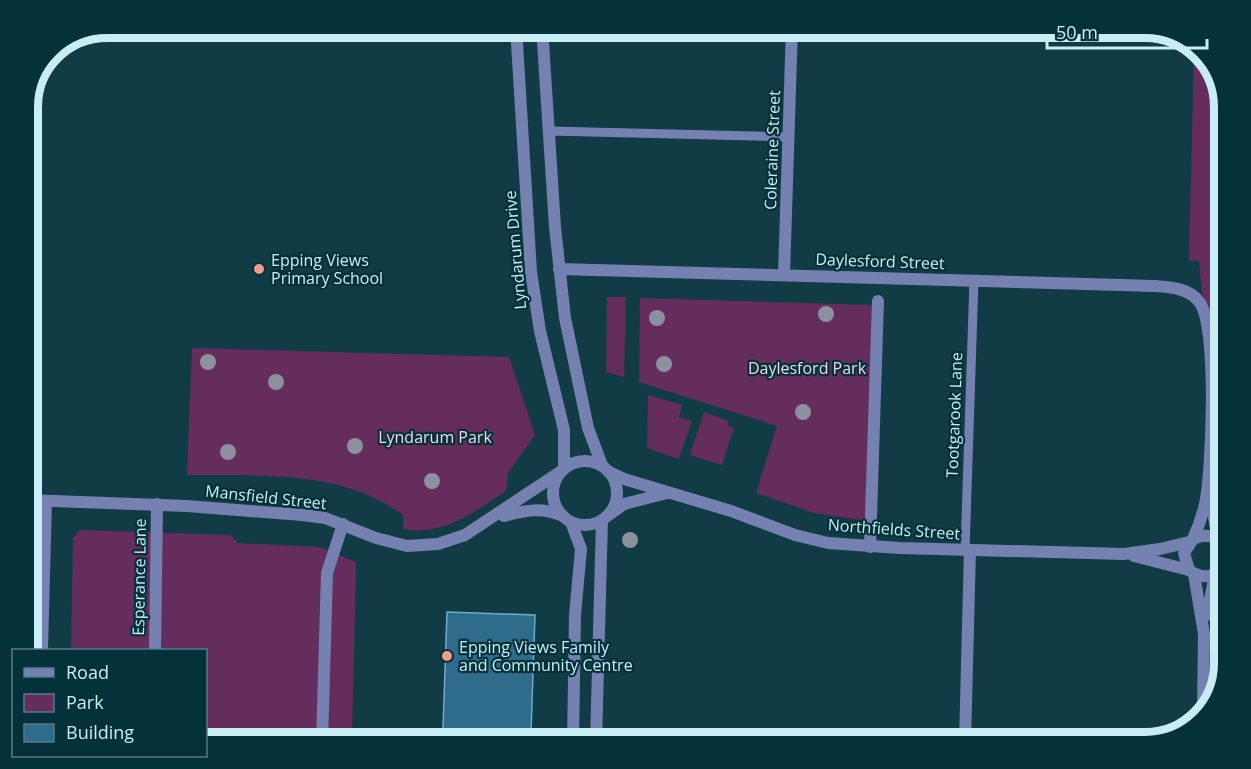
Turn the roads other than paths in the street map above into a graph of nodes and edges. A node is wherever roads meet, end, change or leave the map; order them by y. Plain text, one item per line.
1 (517, 38) edge
2 (543, 38) edge
3 (792, 38) edge
4 (550, 131) junction
5 (789, 137) junction
6 (559, 269) junction
7 (784, 275) junction
8 (974, 280) junction
9 (878, 301) dead end
10 (605, 468) junction
11 (562, 470) junction
12 (1209, 476) junction
13 (668, 493) junction
14 (38, 501) edge
15 (46, 501) junction
16 (1214, 501) edge
17 (157, 504) junction
18 (605, 518) junction
19 (567, 519) junction
20 (491, 520) junction
21 (343, 524) junction
22 (1214, 540) edge
23 (1191, 541) junction
24 (870, 547) junction
25 (967, 550) junction
26 (1124, 554) junction
27 (1192, 572) junction
28 (1214, 573) edge
29 (1214, 597) edge
30 (1204, 634) junction
31 (42, 649) edge
32 (154, 649) edge
33 (1203, 698) edge
34 (322, 732) edge
35 (573, 732) edge
36 (596, 732) edge
37 (965, 732) edge

1 - 11 street, Lyndarum Drive
2 - 4 street
3 - 5 street, Coleraine Street
4 - 5 lane
4 - 6 street
5 - 7 street, Coleraine Street
6 - 7 street, Daylesford Street
6 - 10 street
7 - 8 street, Daylesford Street
8 - 12 street, Daylesford Street
8 - 25 lane, Tootgarook Lane
9 - 24 street
10 - 11 street
10 - 13 street, Northfields Street
10 - 18 street
11 - 19 street
11 - 20 street, Mansfield Street
12 - 16 street
12 - 23 street
13 - 18 street, Northfields Street
13 - 24 street, Northfields Street
14 - 15 street, Mansfield Street
15 - 17 street, Mansfield Street
15 - 31 street
17 - 21 street, Mansfield Street
17 - 32 street, Esperance Lane
18 - 19 street
18 - 36 street
19 - 20 street, Mansfield Street
19 - 35 street
20 - 21 street, Mansfield Street
21 - 34 street
22 - 23 street, Northfields Street
23 - 26 street, Northfields Street
23 - 27 street
24 - 25 street, Northfields Street
25 - 26 street, Northfields Street
25 - 37 street
26 - 27 street, Northfields Street
27 - 28 street, Northfields Street
27 - 30 street
29 - 30 street
30 - 33 street

